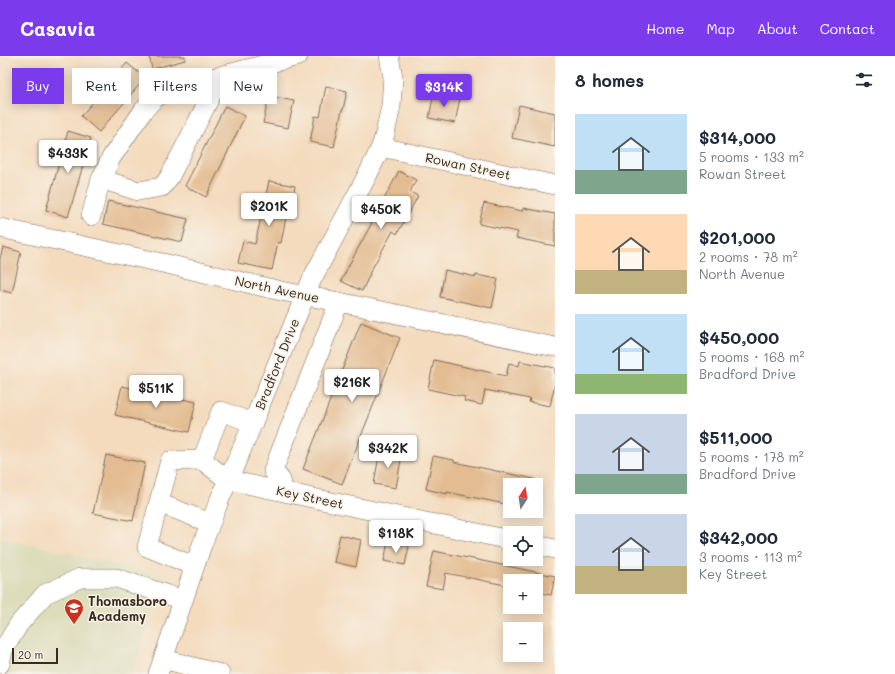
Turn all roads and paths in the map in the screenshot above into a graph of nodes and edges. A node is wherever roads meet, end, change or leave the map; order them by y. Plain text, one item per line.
1 (298, 56) edge
2 (389, 56) edge
3 (252, 68) edge
4 (220, 76) edge
5 (220, 78) edge
6 (381, 147) junction
7 (101, 179) junction
8 (555, 185) edge
9 (91, 216) dead end
10 (0, 228) edge
11 (306, 296) junction
12 (339, 302) junction
13 (555, 347) edge
14 (253, 423) junction
15 (202, 460) junction
16 (228, 480) junction
17 (284, 492) junction
18 (159, 503) junction
19 (210, 523) junction
20 (503, 539) edge
21 (543, 546) edge
22 (555, 549) edge
23 (194, 566) junction
24 (183, 600) junction
25 (0, 664) edge
26 (160, 667) edge
27 (220, 674) edge

1 - 3 street
2 - 6 street, Bradford Drive
4 - 7 street
5 - 7 street
6 - 8 street, Rowan Street
6 - 11 street, Bradford Drive
7 - 9 street
10 - 11 street, North Avenue
11 - 12 street, North Avenue
11 - 14 street, Bradford Drive
12 - 13 street, North Avenue
12 - 17 street
14 - 15 street
14 - 16 street, Bradford Drive
15 - 16 street
15 - 18 street
16 - 17 street, Key Street
16 - 19 street, Bradford Drive
17 - 20 street, Key Street
18 - 19 street
18 - 23 street
19 - 23 street, Bradford Drive
21 - 22 street
23 - 24 street, Bradford Drive
24 - 25 street
24 - 26 street, Bradford Drive
26 - 27 street

